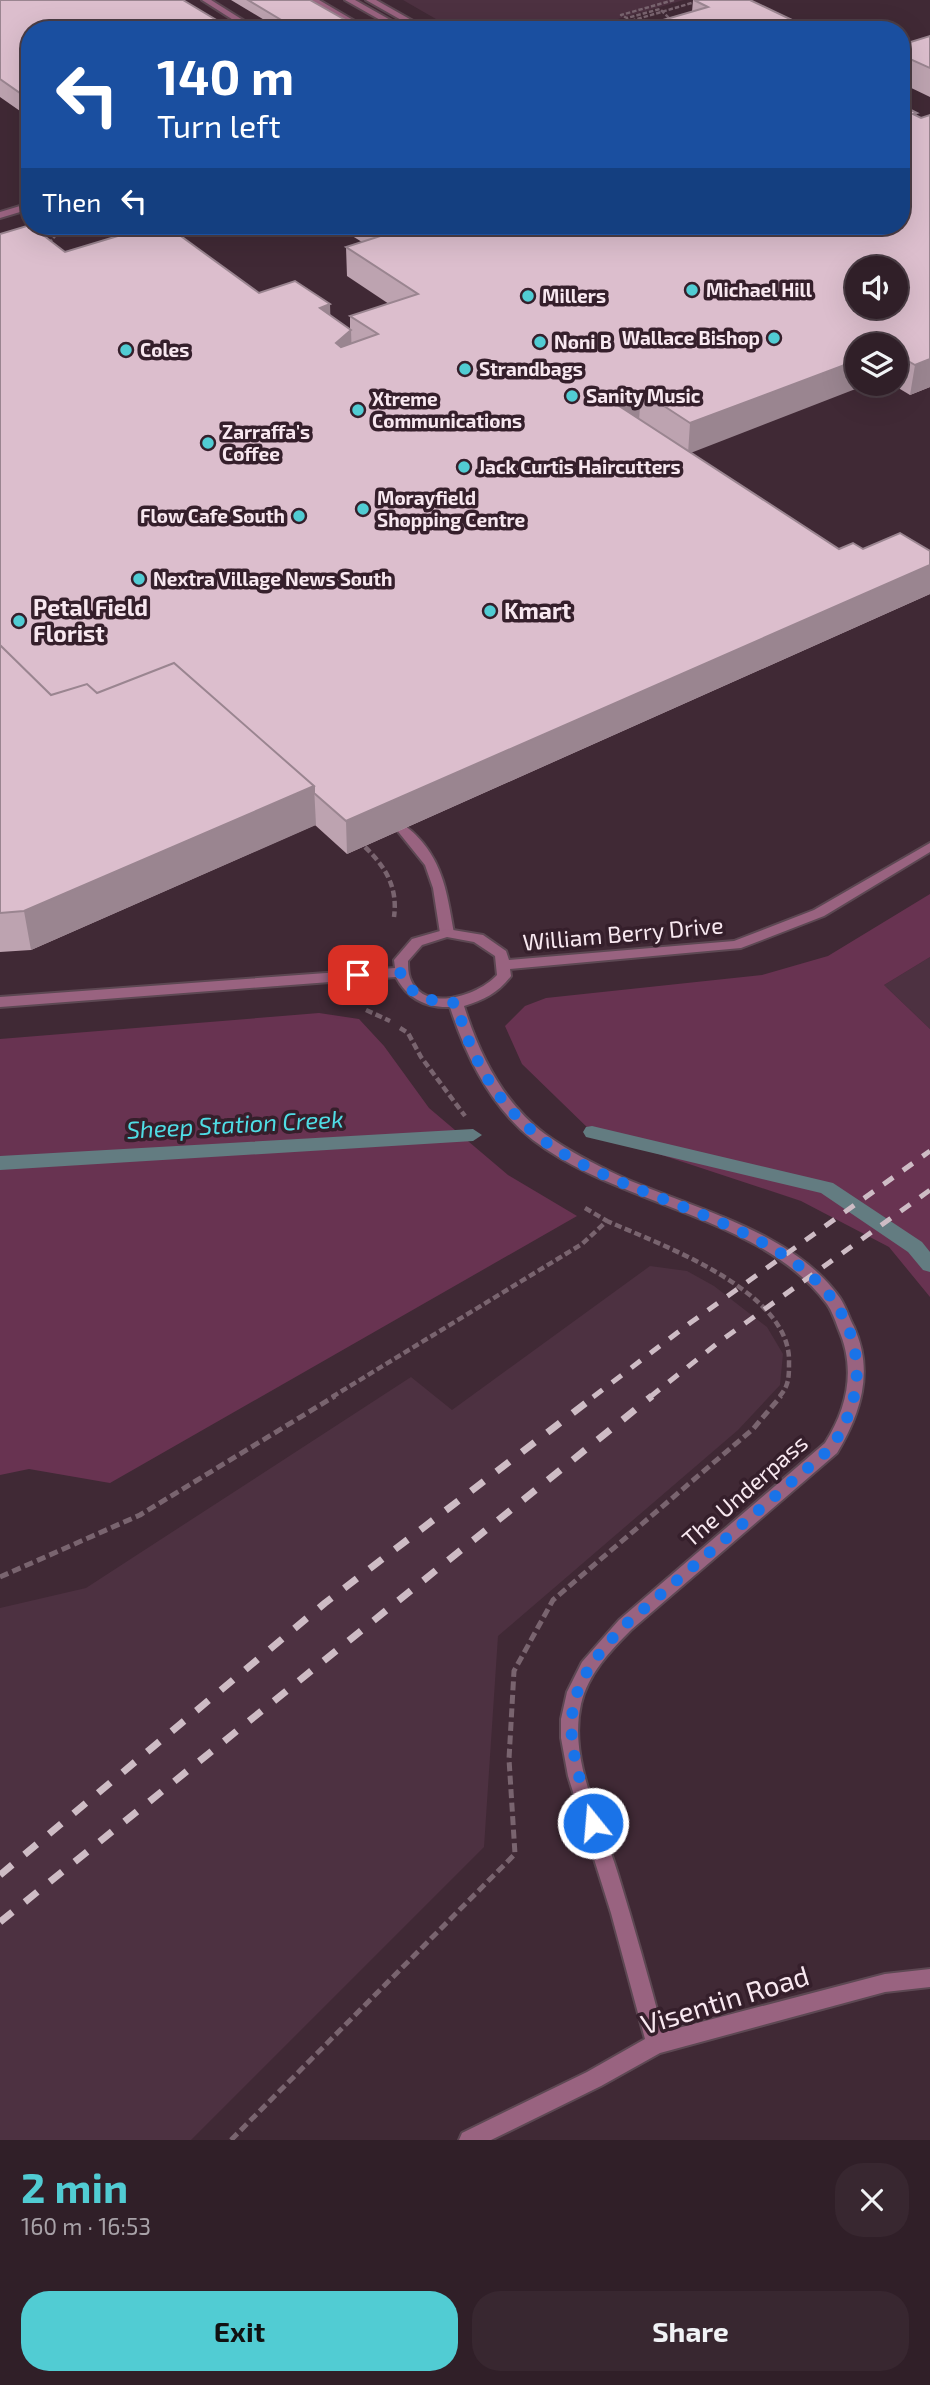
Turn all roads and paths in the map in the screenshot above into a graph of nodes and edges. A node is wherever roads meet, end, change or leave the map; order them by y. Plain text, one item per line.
1 (206, 0) edge
2 (313, 0) edge
3 (349, 0) edge
4 (370, 0) edge
5 (674, 0) edge
6 (689, 0) edge
7 (702, 0) edge
8 (694, 2) junction
9 (664, 11) junction
10 (240, 21) edge
11 (350, 21) edge
12 (388, 21) edge
13 (408, 21) edge
14 (630, 21) edge
15 (673, 21) edge
16 (21, 209) edge
17 (0, 215) edge
18 (58, 235) edge
19 (42, 248) edge
20 (402, 829) edge
21 (365, 847) edge
22 (930, 847) edge
23 (392, 925) dead end
24 (447, 933) junction
25 (505, 965) junction
26 (400, 972) junction
27 (0, 1002) edge
28 (456, 1003) junction
29 (0, 1577) edge
30 (930, 1978) edge
31 (656, 2044) junction
32 (231, 2140) edge
33 (469, 2140) edge

1 - 10 street
2 - 11 street
3 - 12 street
4 - 13 street
5 - 9 path
6 - 8 path
7 - 8 path
8 - 9 path
9 - 14 path
9 - 15 path
16 - 17 street
18 - 19 path
20 - 24 street
21 - 23 path
22 - 25 street, William Berry Drive
24 - 25 street
24 - 26 street
25 - 28 street
26 - 27 street
26 - 28 street
28 - 31 street, The Underpass
29 - 32 path
30 - 31 street, Visentin Road
31 - 33 street, Visentin Road

